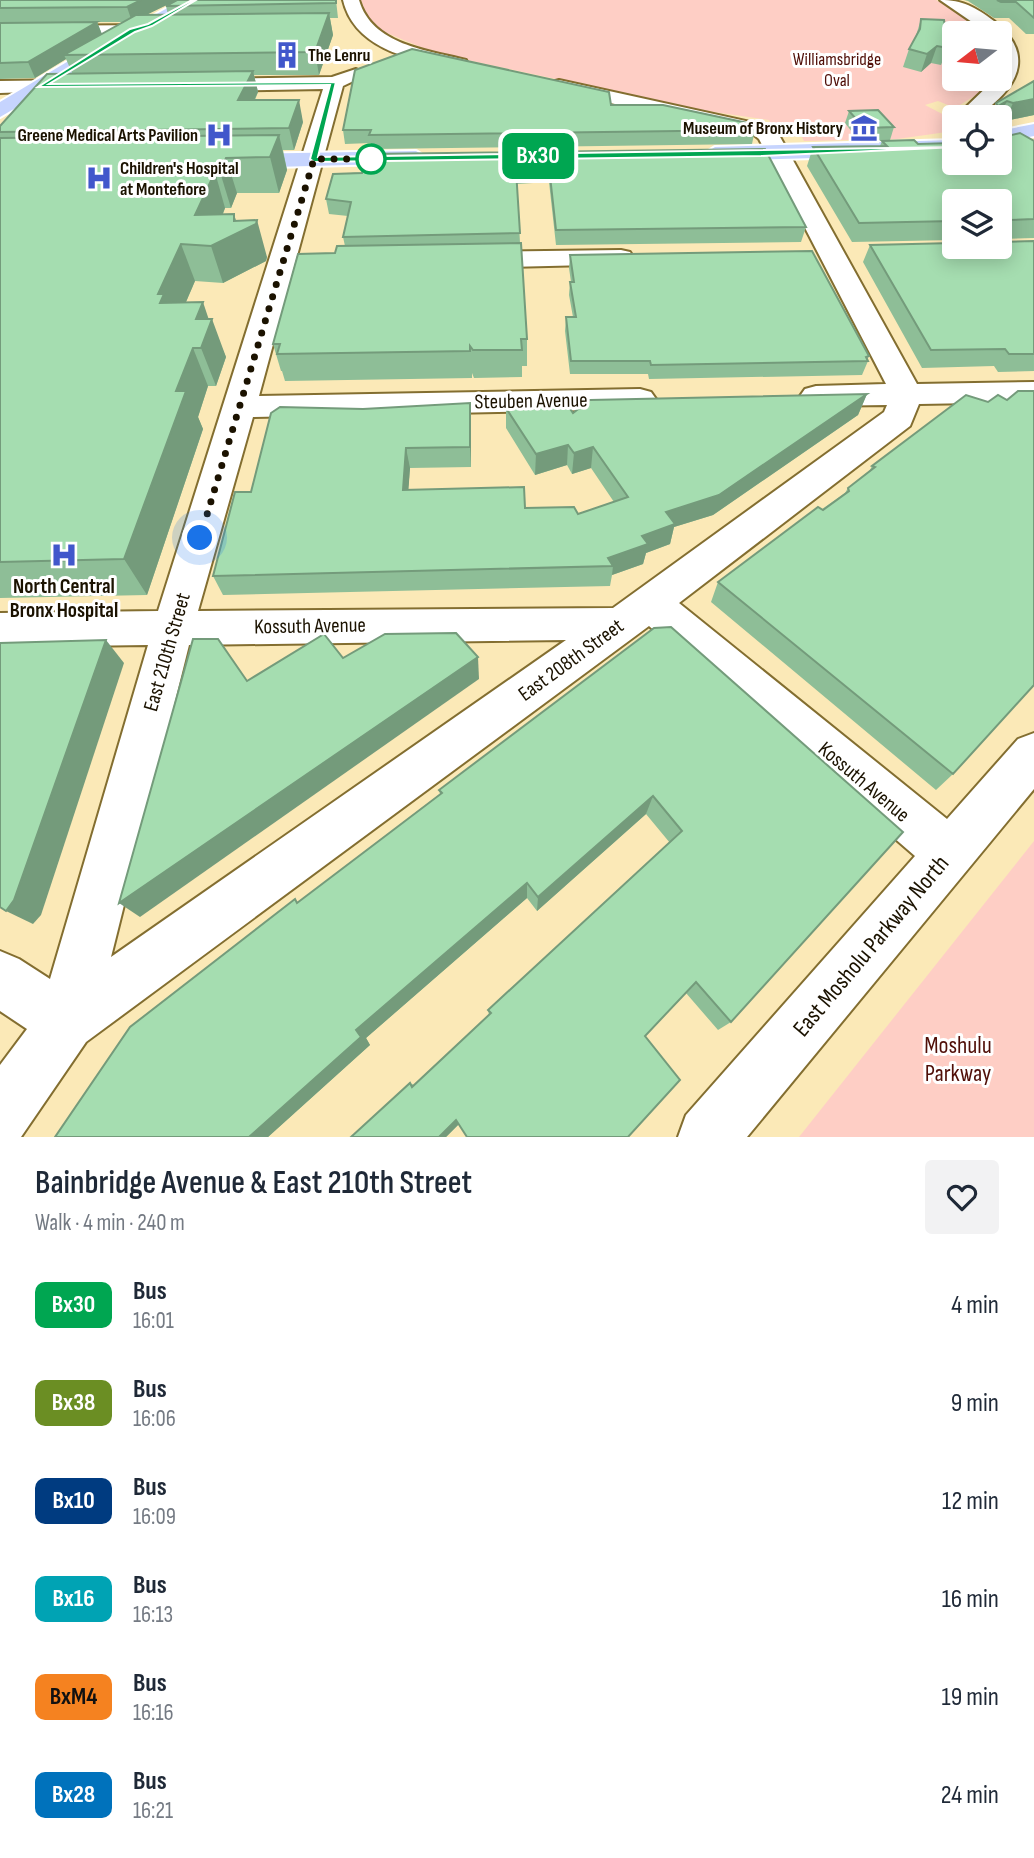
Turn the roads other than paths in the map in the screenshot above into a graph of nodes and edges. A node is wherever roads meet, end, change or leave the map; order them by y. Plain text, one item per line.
1 (175, 0) edge
2 (194, 0) edge
3 (351, 0) edge
4 (948, 0) edge
5 (982, 21) edge
6 (337, 27) dead end
7 (364, 27) junction
8 (133, 30) junction
9 (184, 30) edge
10 (0, 31) edge
11 (413, 53) junction
12 (473, 67) edge
13 (334, 83) junction
14 (545, 83) edge
15 (180, 85) edge
16 (96, 86) edge
17 (0, 87) edge
18 (41, 87) junction
19 (995, 91) edge
20 (978, 105) edge
21 (0, 111) edge
22 (1034, 130) edge
23 (1012, 132) edge
24 (1012, 137) edge
25 (942, 147) edge
26 (1034, 147) edge
27 (778, 153) junction
28 (694, 154) edge
29 (432, 158) edge
30 (314, 159) junction
31 (216, 161) edge
32 (648, 257) edge
33 (446, 261) edge
34 (1034, 392) edge
35 (907, 394) junction
36 (786, 396) edge
37 (674, 398) edge
38 (238, 407) junction
39 (635, 614) junction
40 (173, 628) junction
41 (0, 631) edge
42 (1034, 754) edge
43 (950, 853) junction
44 (0, 978) edge
45 (66, 1022) junction
46 (0, 1116) edge
47 (708, 1137) edge

1 - 8 main road
2 - 8 main road
3 - 7 street
4 - 5 street
6 - 7 street
7 - 11 street
8 - 9 street
8 - 10 street
8 - 18 main road
11 - 12 street
11 - 13 street
13 - 15 street
13 - 30 street, East 210th Street
14 - 27 street
16 - 18 street
17 - 18 street
18 - 21 main road
19 - 20 street
22 - 23 main road
24 - 26 street
25 - 27 main road
27 - 28 main road
27 - 35 street
29 - 30 main road
30 - 31 main road
30 - 38 street, East 210th Street
32 - 33 street
34 - 35 street
35 - 36 street
35 - 39 street, East 208th Street
37 - 38 street, Steuben Avenue
38 - 40 street, East 210th Street
39 - 40 street, Kossuth Avenue
39 - 43 street, Kossuth Avenue
39 - 45 street, East 208th Street
40 - 41 street, Kossuth Avenue
40 - 45 street, East 210th Street
42 - 43 street, East Mosholu Parkway North
43 - 47 street, East Mosholu Parkway North
44 - 45 street
45 - 46 street, East 208th Street

